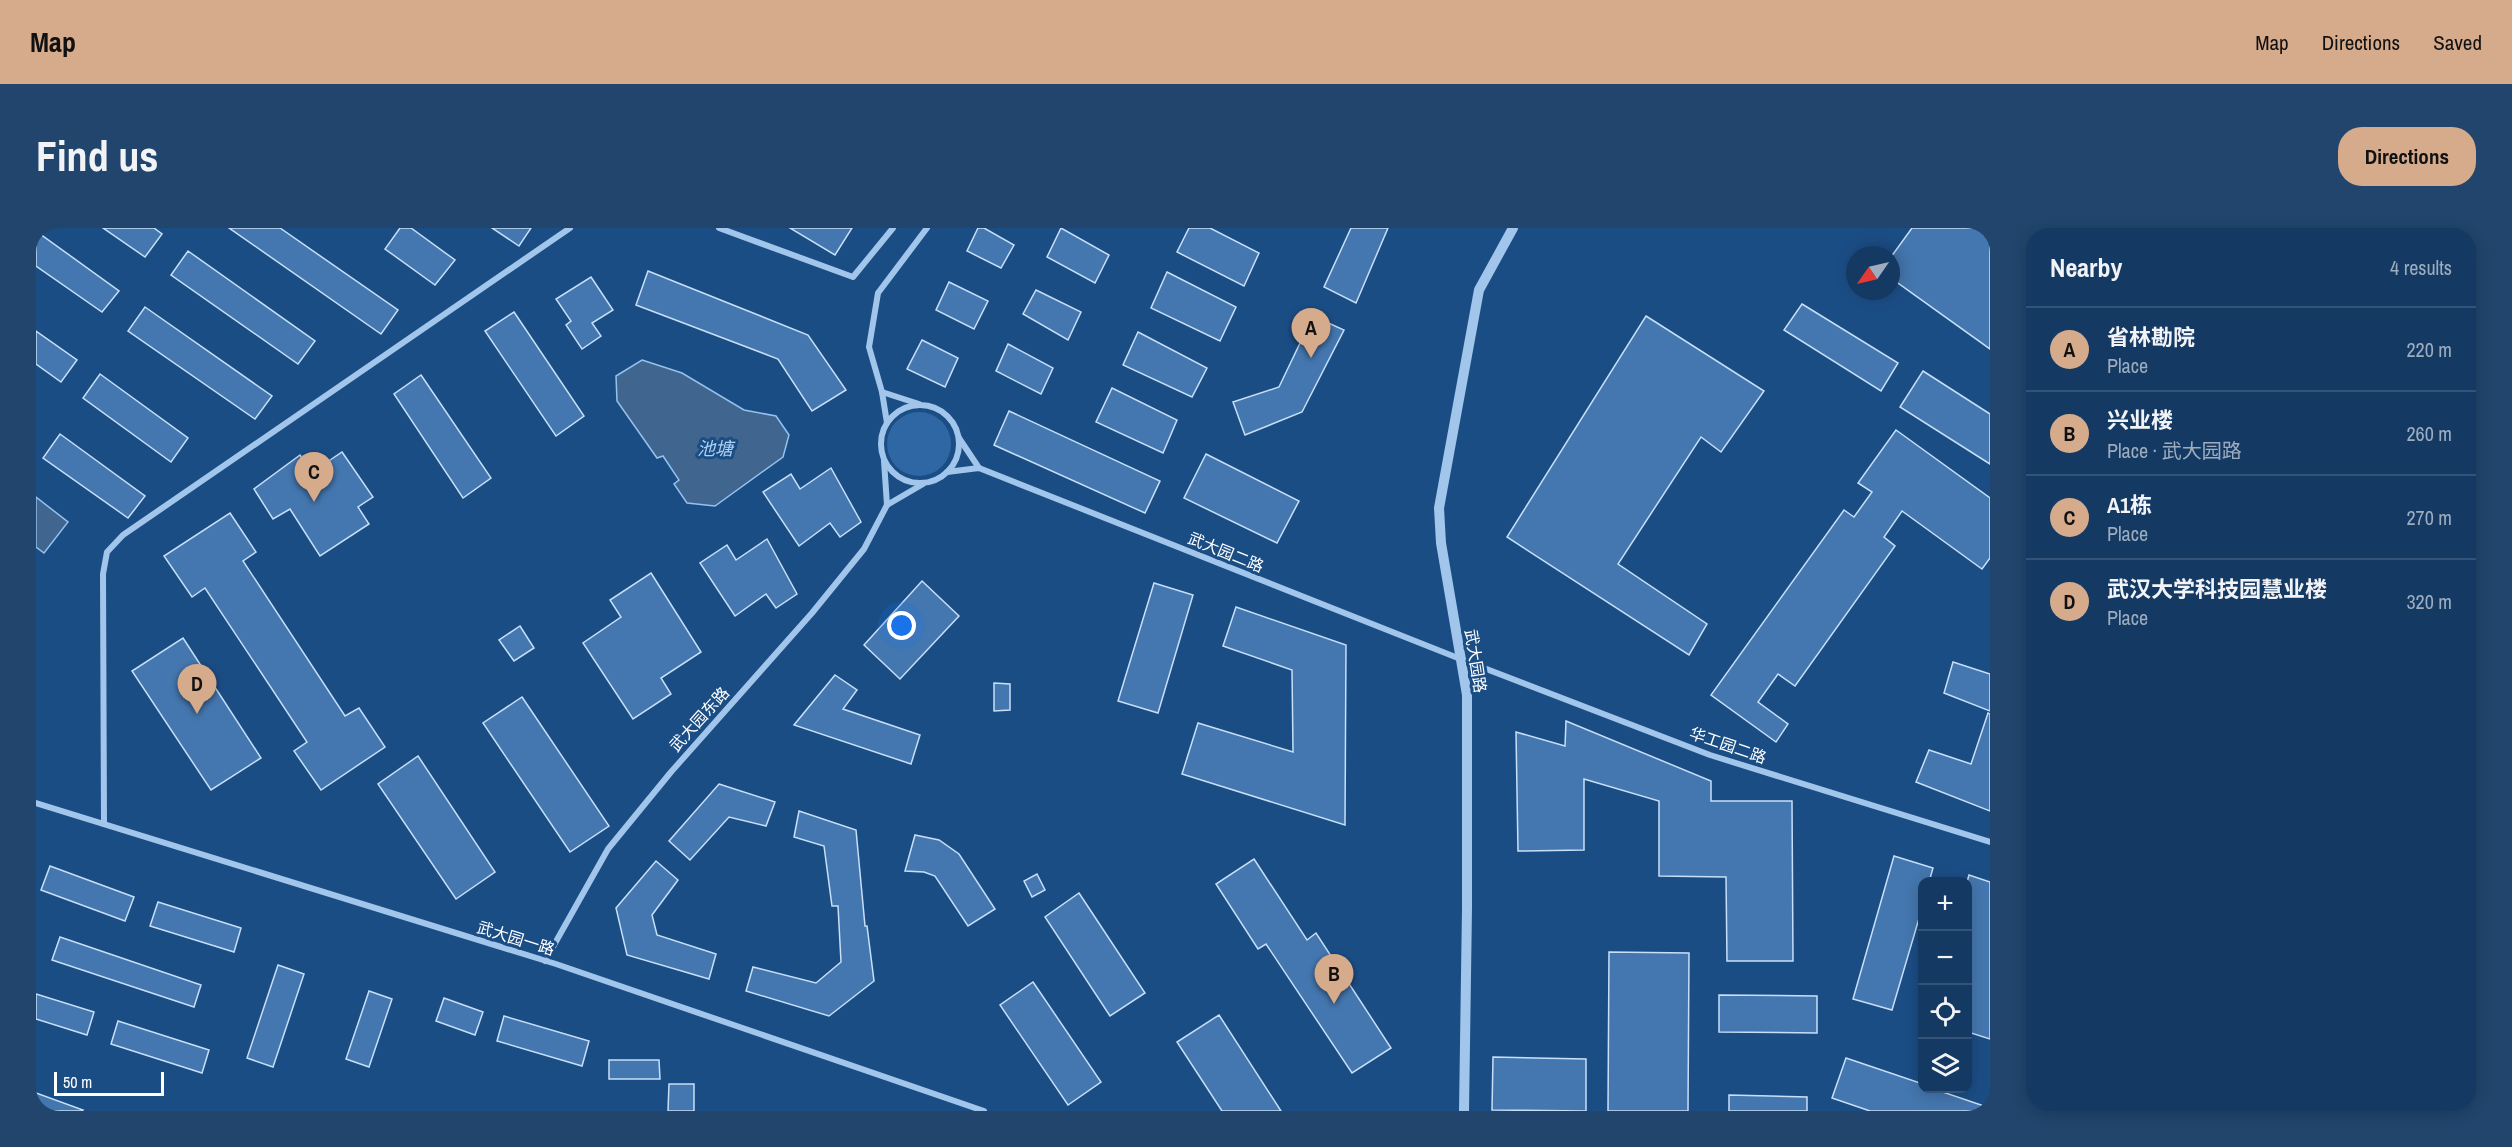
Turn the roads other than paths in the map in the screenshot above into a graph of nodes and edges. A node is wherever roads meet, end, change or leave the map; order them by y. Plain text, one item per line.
1 (570, 228) edge
2 (719, 228) edge
3 (893, 228) edge
4 (927, 228) edge
5 (1513, 228) edge
6 (882, 392) junction
7 (920, 405) junction
8 (887, 423) junction
9 (958, 436) junction
10 (884, 459) junction
11 (979, 468) junction
12 (947, 472) junction
13 (924, 483) junction
14 (887, 505) junction
15 (1463, 660) junction
16 (36, 803) edge
17 (104, 824) junction
18 (1990, 842) edge
19 (545, 961) junction
20 (984, 1111) edge
21 (1464, 1111) edge

1 - 17 street
2 - 3 street
4 - 6 street
5 - 15 street, 武大园路
6 - 7 street
6 - 8 street
7 - 8 street
7 - 9 street
8 - 10 street
9 - 11 street
9 - 12 street
10 - 13 street
10 - 14 street
11 - 12 street
11 - 15 street, 武大园二路
12 - 13 street
13 - 14 street
14 - 19 street, 武大园东路
15 - 18 street, 华工园二路
15 - 21 street, 武大园路
16 - 17 street, 武大园一路
17 - 19 street, 武大园一路
19 - 20 street, 武大园一路

